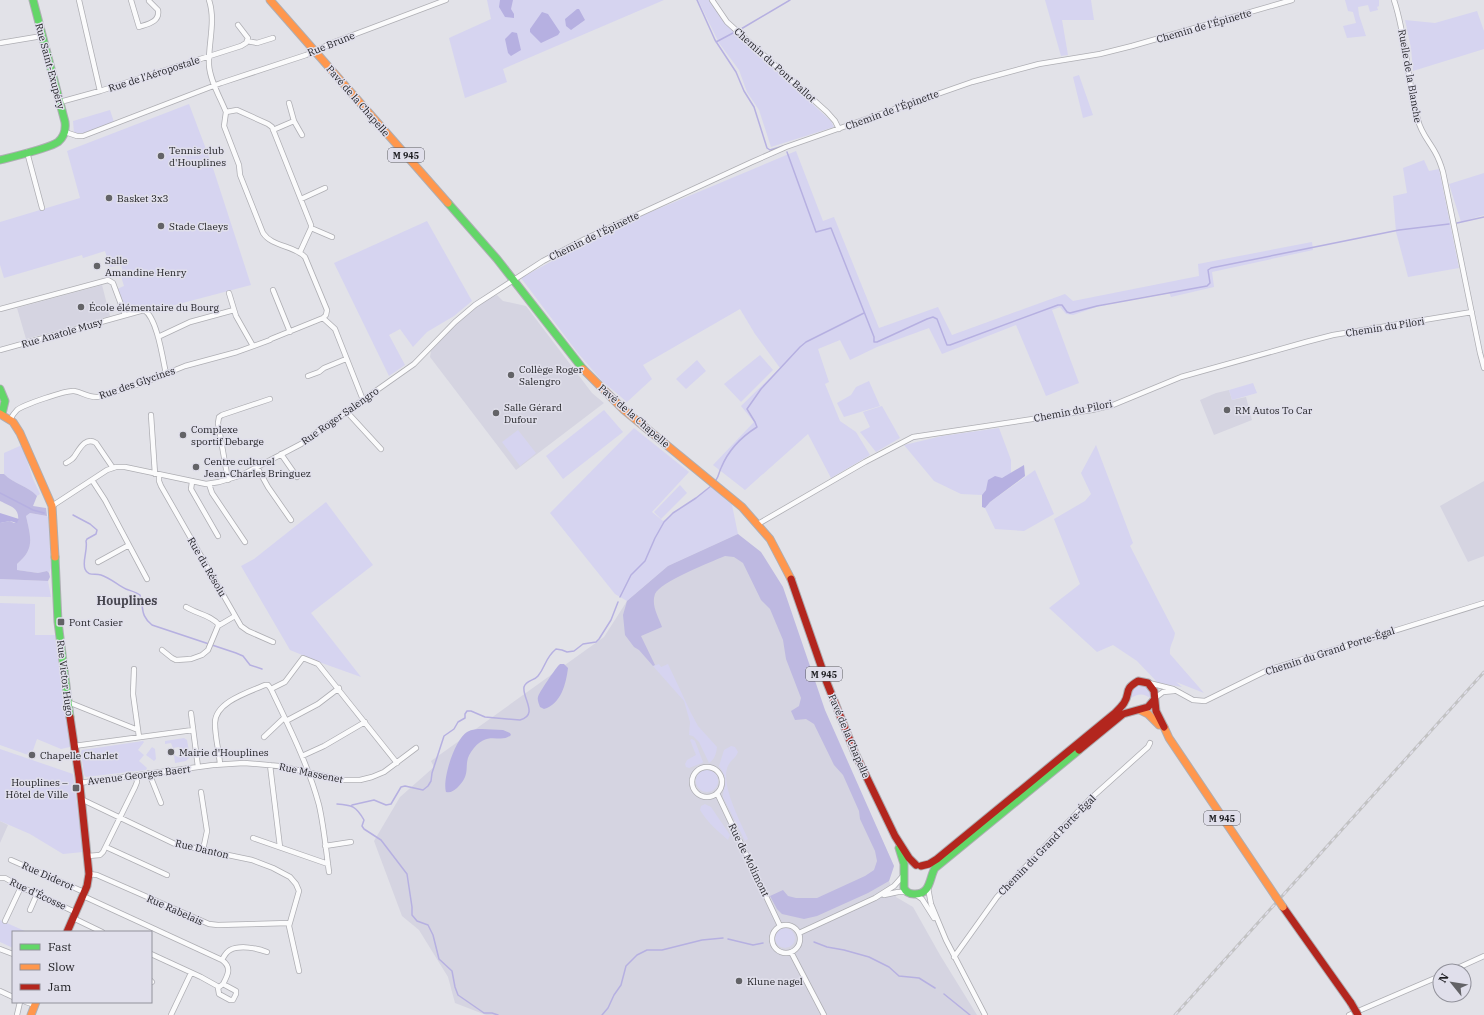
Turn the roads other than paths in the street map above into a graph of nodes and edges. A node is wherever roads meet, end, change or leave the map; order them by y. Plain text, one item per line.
1 (33, 0) edge
2 (79, 0) edge
3 (131, 0) edge
4 (209, 0) edge
5 (270, 0) edge
6 (446, 0) edge
7 (712, 0) edge
8 (1292, 0) edge
9 (1394, 0) edge
10 (149, 1) edge
11 (238, 25) dead end
12 (42, 36) junction
13 (273, 38) dead end
14 (247, 41) junction
15 (0, 43) edge
16 (314, 51) junction
17 (209, 57) junction
18 (215, 85) junction
19 (100, 91) junction
20 (60, 102) junction
21 (289, 103) dead end
22 (226, 112) junction
23 (294, 121) junction
24 (839, 129) junction
25 (273, 130) junction
26 (65, 132) junction
27 (302, 135) dead end
28 (27, 152) junction
29 (0, 160) edge
30 (325, 188) dead end
31 (301, 199) junction
32 (42, 208) dead end
33 (311, 228) junction
34 (332, 237) dead end
35 (300, 252) junction
36 (514, 279) junction
37 (273, 290) dead end
38 (229, 292) dead end
39 (0, 309) edge
40 (234, 310) junction
41 (1472, 312) junction
42 (125, 316) junction
43 (323, 318) junction
44 (290, 332) junction
45 (158, 337) junction
46 (253, 346) junction
47 (0, 350) edge
48 (346, 359) junction
49 (1484, 368) edge
50 (166, 374) junction
51 (308, 376) dead end
52 (0, 389) edge
53 (270, 399) dead end
54 (363, 400) junction
55 (347, 412) junction
56 (1, 414) edge
57 (151, 415) dead end
58 (10, 420) junction
59 (381, 449) dead end
60 (281, 454) junction
61 (66, 463) dead end
62 (257, 467) junction
63 (113, 468) junction
64 (157, 475) junction
65 (297, 477) dead end
66 (92, 480) junction
67 (228, 480) junction
68 (192, 482) junction
69 (209, 484) junction
70 (52, 506) junction
71 (291, 520) dead end
72 (758, 524) junction
73 (218, 536) dead end
74 (245, 542) dead end
75 (129, 545) junction
76 (98, 562) dead end
77 (147, 580) dead end
78 (1484, 603) edge
79 (186, 607) dead end
80 (235, 616) junction
81 (219, 624) junction
82 (273, 642) dead end
83 (162, 650) dead end
84 (134, 669) dead end
85 (1148, 683) junction
86 (339, 688) junction
87 (271, 689) junction
88 (1181, 694) junction
89 (1127, 697) junction
90 (1154, 699) junction
91 (68, 702) junction
92 (1139, 709) junction
93 (191, 713) dead end
94 (285, 719) junction
95 (365, 722) junction
96 (138, 730) junction
97 (193, 730) junction
98 (139, 737) junction
99 (264, 737) dead end
100 (1169, 738) junction
101 (1150, 743) dead end
102 (74, 746) junction
103 (416, 748) dead end
104 (302, 756) junction
105 (397, 763) junction
106 (220, 764) junction
107 (270, 764) junction
108 (198, 767) junction
109 (149, 773) junction
110 (309, 773) junction
111 (136, 775) junction
112 (79, 783) junction
113 (201, 792) dead end
114 (717, 793) junction
115 (81, 799) junction
116 (161, 803) dead end
117 (120, 818) junction
118 (895, 836) junction
119 (253, 838) dead end
120 (351, 842) dead end
121 (326, 846) junction
122 (106, 847) junction
123 (280, 847) junction
124 (203, 850) junction
125 (88, 856) junction
126 (11, 860) dead end
127 (328, 864) junction
128 (919, 865) junction
129 (329, 872) dead end
130 (89, 874) junction
131 (167, 875) dead end
132 (902, 875) junction
133 (0, 878) edge
134 (929, 884) junction
135 (21, 887) junction
136 (911, 893) junction
137 (37, 894) junction
138 (84, 894) junction
139 (875, 898) junction
140 (30, 910) dead end
141 (74, 915) junction
142 (5, 921) dead end
143 (289, 923) junction
144 (780, 926) junction
145 (66, 931) edge
146 (100, 931) edge
147 (799, 934) junction
148 (946, 940) junction
149 (0, 949) edge
150 (267, 952) dead end
151 (791, 952) junction
152 (12, 954) edge
153 (152, 954) edge
154 (1484, 956) edge
155 (954, 957) junction
156 (222, 960) junction
157 (1469, 963) edge
158 (299, 971) dead end
159 (189, 972) junction
160 (1432, 979) edge
161 (0, 991) edge
162 (12, 997) edge
163 (20, 1003) edge
164 (32, 1003) edge
165 (17, 1015) edge
166 (27, 1015) edge
167 (31, 1015) edge
168 (172, 1015) edge
169 (824, 1015) edge
170 (986, 1015) edge
171 (1349, 1015) edge
172 (1358, 1015) edge

1 - 12 main road, Rue Saint-Exupéry
2 - 19 street
3 - 10 street
4 - 17 street
5 - 16 main road, Pavé de la Chapelle / M 945
6 - 16 street, Rue Brune
7 - 24 street, Chemin du Pont Ballot
8 - 24 street, Chemin de l'Épinette
9 - 41 street, Ruelle de la Blanche
11 - 14 street
12 - 15 street
12 - 20 main road, Rue Saint-Exupéry
13 - 14 street, Rue de l'Aéropostale
14 - 17 street, Rue de l'Aéropostale
16 - 18 street, Rue Brune
16 - 36 main road, Pavé de la Chapelle / M 945
17 - 18 street
17 - 19 street, Rue de l'Aéropostale
18 - 22 street
18 - 26 street, Rue Brune
19 - 20 street, Rue de l'Aéropostale
20 - 26 main road, Rue Saint-Exupéry
21 - 23 street
22 - 25 street
22 - 35 street
23 - 25 street
23 - 27 street
24 - 36 street, Chemin de l'Épinette
25 - 31 street
26 - 28 main road
28 - 29 main road
28 - 32 street
30 - 31 street
31 - 33 street
33 - 34 street
33 - 35 street
35 - 43 street
36 - 54 street, Rue Roger Salengro
36 - 72 main road, Pavé de la Chapelle / M 945
37 - 44 street
38 - 40 street
39 - 42 street
40 - 45 street
40 - 46 street
41 - 49 street
41 - 72 street, Chemin du Pilori
42 - 45 street, Rue Anatole Musy
42 - 47 street, Rue Anatole Musy
43 - 44 street, Rue des Glycines
43 - 48 street
44 - 46 street, Rue des Glycines
45 - 50 street
46 - 50 street, Rue des Glycines
48 - 51 street
48 - 54 street
50 - 58 street, Rue des Glycines
52 - 56 main road
53 - 67 street
54 - 55 street, Rue Roger Salengro
55 - 59 street
55 - 60 street, Rue Roger Salengro
56 - 58 main road, Rue Victor Hugo
57 - 64 street, Rue du Résolu
58 - 70 main road, Rue Victor Hugo
60 - 62 street, Rue Roger Salengro
60 - 65 street
61 - 63 street
62 - 67 street, Rue Roger Salengro
62 - 71 street
63 - 64 street, Rue Roger Salengro
63 - 66 street
64 - 68 street, Rue Roger Salengro
64 - 80 street, Rue du Résolu
66 - 70 street
66 - 75 street
67 - 69 street, Rue Roger Salengro
68 - 69 street, Rue Roger Salengro
68 - 73 street
69 - 74 street
70 - 91 main road, Rue Victor Hugo
72 - 118 main road, Pavé de la Chapelle / M 945
75 - 76 street
75 - 77 street
78 - 88 street, Chemin du Grand Porte-Égal
79 - 81 street
80 - 81 street
80 - 82 street, Rue du Résolu
81 - 83 street
84 - 96 street
85 - 88 street, Chemin du Grand Porte-Égal
85 - 89 main road
85 - 90 main road
86 - 87 street
86 - 94 street
86 - 95 street
87 - 94 street
87 - 106 street
88 - 90 street, Chemin du Grand Porte-Égal
89 - 92 main road
89 - 128 main road
90 - 92 main road
90 - 100 main road, M 945
91 - 96 street
91 - 102 main road, Rue Victor Hugo
92 - 100 main road, M 945
92 - 134 main road
93 - 97 street, Avenue Georges Baert
94 - 99 street
94 - 104 street
95 - 104 street
95 - 105 street
96 - 98 street
97 - 98 street
97 - 108 street, Avenue Georges Baert
98 - 102 street
100 - 172 main road, M 945, bridge
101 - 155 street, Chemin du Grand Porte-Égal
102 - 112 main road, Rue Victor Hugo
103 - 105 street, Rue Massenet
104 - 110 street
105 - 110 street, Rue Massenet
106 - 107 street, Rue Massenet
106 - 108 street, Avenue Georges Baert
107 - 110 street, Rue Massenet
107 - 123 street
108 - 109 street, Avenue Georges Baert
109 - 111 street, Avenue Georges Baert
109 - 116 street
110 - 121 street
111 - 112 street, Avenue Georges Baert
111 - 117 street
112 - 115 main road, Rue Victor Hugo
113 - 124 street
114 - 114 street
114 - 144 street, Rue de Molimont
115 - 117 street, Rue Danton
115 - 125 main road, Rue Victor Hugo
117 - 122 street
117 - 124 street, Rue Danton
118 - 128 main road, Pavé de la Chapelle / M 945
118 - 132 main road, Pavé de la Chapelle / M 945
119 - 123 street
120 - 121 street
121 - 127 street
122 - 125 street
122 - 131 street
123 - 127 street
124 - 143 street, Rue Danton
125 - 130 main road, Rue Victor Hugo
126 - 138 street, Rue Diderot
127 - 129 street
128 - 132 main road
128 - 134 main road, Pavé de la Chapelle
130 - 138 main road, Rue Victor Hugo
130 - 143 street, Rue Rabelais
132 - 136 main road, Pavé de la Chapelle
132 - 139 street
133 - 135 street, Rue d'Écosse
134 - 136 main road
134 - 148 street, Pavé de la Chapelle
135 - 137 street, Rue d'Écosse
135 - 142 street
136 - 139 street
136 - 148 street
137 - 140 street
137 - 141 street, Rue d'Écosse
138 - 141 main road, Rue Victor Hugo
138 - 156 street, Rue Diderot
139 - 147 street
141 - 145 main road, Rue Victor Hugo
141 - 146 street, Rue d'Écosse
143 - 158 street
144 - 147 street
144 - 151 street
147 - 151 street
148 - 155 street, Pavé de la Chapelle
149 - 152 street
150 - 156 street
151 - 169 street
153 - 159 street
154 - 157 street
155 - 170 street, Pavé de la Chapelle
156 - 159 street
159 - 168 street
160 - 171 street
161 - 162 street
163 - 165 street
164 - 166 main road
164 - 167 main road

